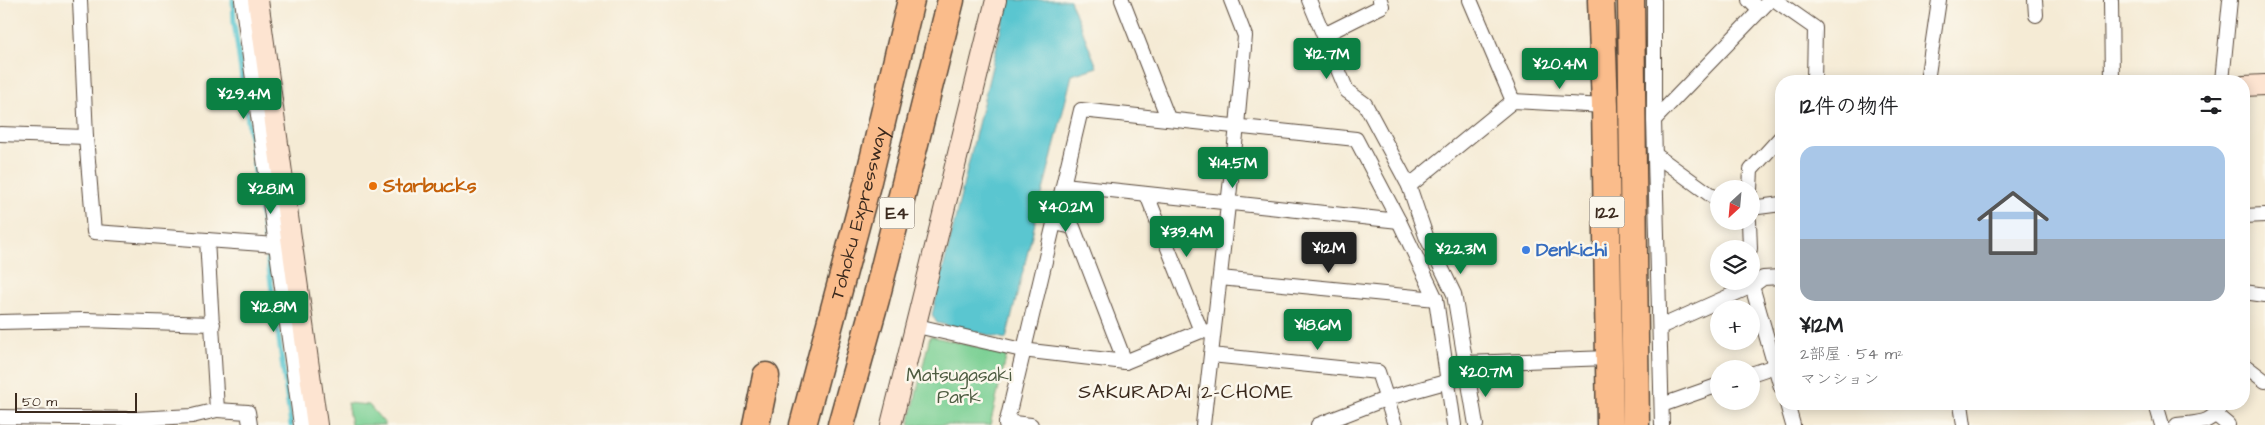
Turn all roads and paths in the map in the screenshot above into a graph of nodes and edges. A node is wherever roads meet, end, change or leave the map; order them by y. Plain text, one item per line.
1 (80, 0) edge
2 (242, 0) edge
3 (258, 0) edge
4 (911, 0) edge
5 (951, 0) edge
6 (996, 0) edge
7 (1122, 0) edge
8 (1231, 0) edge
9 (1309, 0) edge
10 (1380, 0) edge
11 (1470, 0) edge
12 (1601, 0) edge
13 (1631, 0) edge
14 (1654, 0) edge
15 (1749, 0) edge
16 (1770, 0) edge
17 (1774, 0) edge
18 (1939, 0) edge
19 (2035, 0) edge
20 (2111, 0) edge
21 (2230, 0) edge
22 (1759, 10) junction
23 (2036, 15) dead end
24 (1324, 35) junction
25 (1814, 75) edge
26 (1928, 75) edge
27 (2112, 75) edge
28 (2223, 75) edge
29 (2265, 85) edge
30 (2250, 86) edge
31 (1513, 101) junction
32 (1605, 106) junction
33 (1168, 118) junction
34 (1654, 120) junction
35 (1237, 126) junction
36 (0, 134) edge
37 (86, 137) junction
38 (1775, 143) edge
39 (1657, 156) junction
40 (1750, 180) edge
41 (1064, 185) junction
42 (1409, 186) junction
43 (1710, 194) edge
44 (1146, 195) junction
45 (1228, 203) junction
46 (1775, 205) edge
47 (1760, 207) edge
48 (2265, 215) edge
49 (2250, 216) edge
50 (1399, 221) junction
51 (1054, 223) junction
52 (207, 240) junction
53 (277, 245) junction
54 (1775, 277) edge
55 (1220, 278) junction
56 (1760, 279) edge
57 (1735, 290) edge
58 (1753, 290) edge
59 (2250, 293) edge
60 (2265, 295) edge
61 (1436, 299) junction
62 (0, 322) edge
63 (213, 324) junction
64 (917, 326) junction
65 (1660, 327) junction
66 (1207, 331) junction
67 (1022, 350) junction
68 (1211, 355) junction
69 (1609, 358) junction
70 (1125, 362) junction
71 (1775, 366) joint
72 (1466, 369) junction
73 (2250, 370) edge
74 (1760, 371) edge
75 (766, 376) dead end
76 (1447, 381) junction
77 (2265, 381) edge
78 (1710, 389) edge
79 (1388, 398) junction
80 (1662, 405) junction
81 (217, 410) junction
82 (1789, 410) edge
83 (1962, 410) edge
84 (2158, 410) edge
85 (2220, 410) edge
86 (0, 417) edge
87 (1006, 424) edge
88 (250, 425) edge
89 (301, 425) edge
90 (317, 425) edge
91 (756, 425) edge
92 (803, 425) edge
93 (841, 425) edge
94 (891, 425) edge
95 (1031, 425) edge
96 (1203, 425) edge
97 (1318, 425) edge
98 (1395, 425) edge
99 (1454, 425) edge
100 (1476, 425) edge
101 (1610, 425) edge
102 (1636, 425) edge
103 (1662, 425) edge
104 (1793, 425) edge
105 (1964, 425) edge
106 (2162, 425) edge
107 (2177, 425) edge
108 (2228, 425) edge

1 - 37 street
2 - 53 street
3 - 90 street
4 - 92 highway, Tohoku Expressway / E4
5 - 93 highway, Tohoku Expressway / E4
6 - 64 street
7 - 33 street
8 - 35 street
9 - 24 street
10 - 24 street
11 - 31 street
12 - 32 highway, 122
13 - 102 highway, 122
14 - 34 street
15 - 22 street
16 - 22 street
17 - 25 street
18 - 26 street
19 - 23 street
20 - 27 street
21 - 28 street
22 - 34 street
24 - 42 street
29 - 30 street
31 - 32 street
31 - 42 street
32 - 69 highway, 122
33 - 35 street
33 - 41 street
34 - 39 street
35 - 45 street
35 - 50 street
36 - 37 street
37 - 52 street
38 - 40 street
39 - 43 street
39 - 65 street
41 - 44 street
41 - 51 street
42 - 72 street
44 - 45 street
44 - 66 street
45 - 50 street
45 - 55 street
46 - 47 street
48 - 49 street
50 - 61 street
51 - 67 street
51 - 70 street
52 - 53 street
52 - 63 street
53 - 89 street
54 - 56 street
55 - 61 street
55 - 66 street
57 - 65 street
58 - 71 street
59 - 60 street
61 - 76 street
62 - 63 street
63 - 81 street
64 - 67 street
64 - 94 street
65 - 80 street
66 - 68 street
66 - 70 street
67 - 70 street
67 - 87 street
68 - 79 street
68 - 96 street
69 - 72 street
69 - 101 highway, 122
71 - 74 street
72 - 76 street
72 - 100 street
73 - 77 street
75 - 91 highway
76 - 79 street
76 - 99 street
78 - 80 street
79 - 97 street
79 - 98 street
80 - 103 street
81 - 86 street
81 - 88 street
82 - 104 street
83 - 105 street
84 - 106 street
85 - 107 street
85 - 108 street
87 - 95 street

